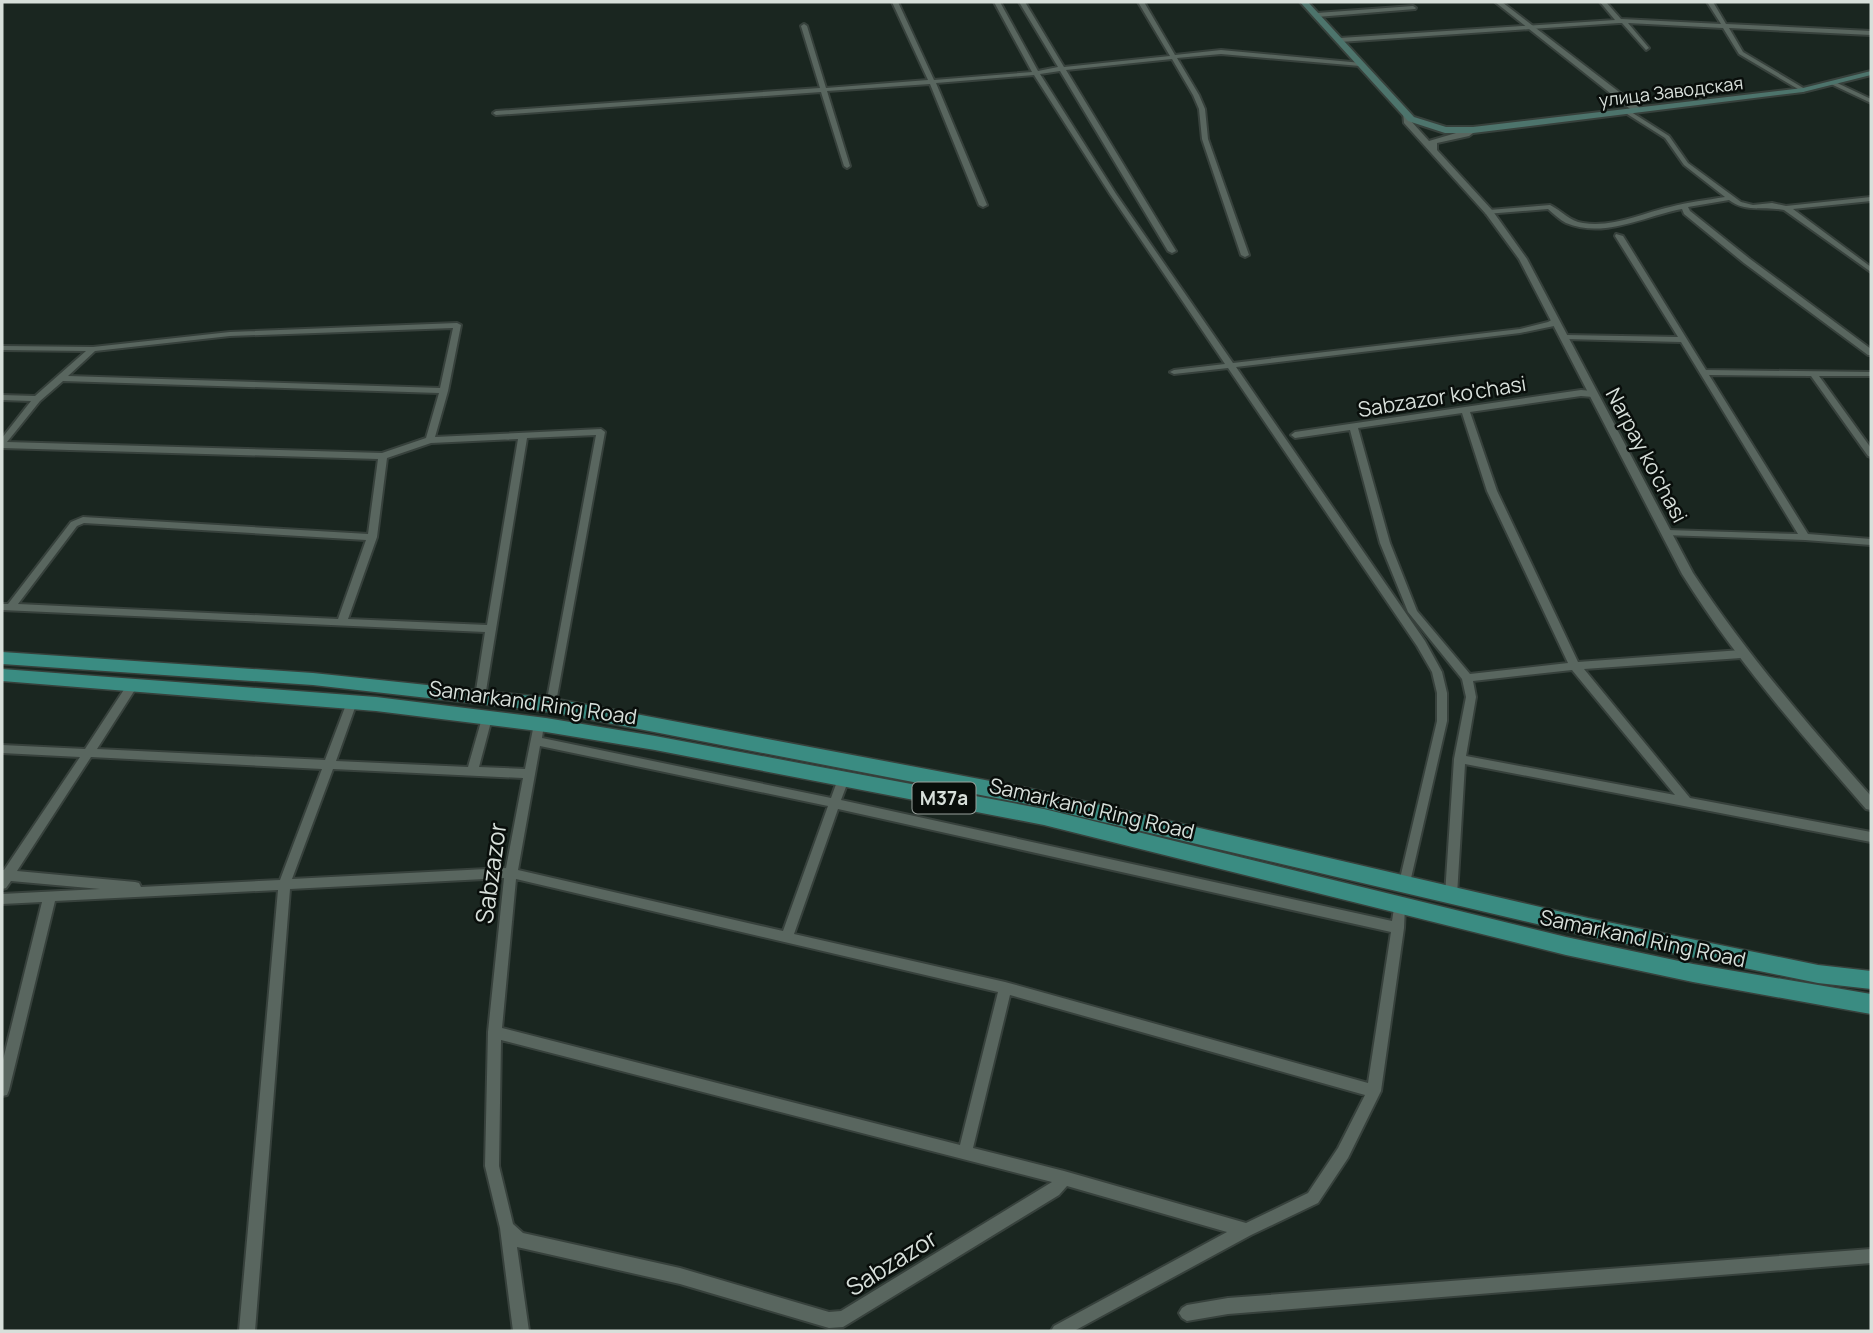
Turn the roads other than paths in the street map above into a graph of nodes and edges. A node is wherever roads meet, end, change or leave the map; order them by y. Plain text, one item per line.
1 (895, 2) edge
2 (997, 2) edge
3 (1022, 2) edge
4 (1141, 2) edge
5 (1304, 2) edge
6 (1488, 2) edge
7 (1498, 2) edge
8 (1603, 2) edge
9 (1710, 2) edge
10 (1413, 8) dead end
11 (1318, 15) junction
12 (1621, 21) junction
13 (1724, 25) junction
14 (804, 26) dead end
15 (1529, 27) junction
16 (1520, 28) junction
17 (1871, 33) edge
18 (1340, 40) junction
19 (1646, 48) dead end
20 (1173, 57) junction
21 (1360, 64) junction
22 (1063, 69) junction
23 (1871, 72) edge
24 (1036, 73) junction
25 (932, 82) junction
26 (1833, 83) junction
27 (824, 89) junction
28 (1802, 90) junction
29 (1871, 100) edge
30 (1637, 110) junction
31 (1626, 111) junction
32 (496, 113) dead end
33 (1406, 114) junction
34 (1473, 130) junction
35 (1434, 152) junction
36 (848, 166) dead end
37 (1730, 198) junction
38 (1871, 199) edge
39 (983, 205) dead end
40 (1684, 206) junction
41 (1786, 208) junction
42 (1489, 212) junction
43 (1619, 236) dead end
44 (1172, 251) dead end
45 (1245, 256) dead end
46 (1867, 262) edge
47 (1871, 270) edge
48 (1555, 320) junction
49 (1565, 337) junction
50 (1684, 340) junction
51 (2, 348) edge
52 (93, 349) junction
53 (1871, 353) edge
54 (1228, 365) junction
55 (1174, 372) dead end
56 (1702, 372) junction
57 (1813, 374) junction
58 (1871, 374) edge
59 (60, 378) junction
60 (444, 391) junction
61 (1593, 394) junction
62 (2, 397) edge
63 (37, 399) junction
64 (1465, 410) junction
65 (1354, 428) junction
66 (523, 435) junction
67 (1295, 435) dead end
68 (430, 440) junction
69 (2, 444) edge
70 (1871, 454) edge
71 (383, 456) junction
72 (1667, 534) junction
73 (372, 537) junction
74 (1805, 537) junction
75 (1871, 542) edge
76 (6, 608) edge
77 (342, 623) junction
78 (491, 629) junction
79 (1741, 654) junction
80 (2, 658) edge
81 (1575, 666) junction
82 (2, 675) edge
83 (1467, 678) junction
84 (133, 685) junction
85 (388, 687) junction
86 (480, 697) junction
87 (352, 702) junction
88 (376, 704) junction
89 (551, 705) junction
90 (487, 718) junction
91 (537, 733) junction
92 (2, 749) edge
93 (86, 754) junction
94 (1460, 759) junction
95 (330, 766) junction
96 (472, 772) junction
97 (528, 774) junction
98 (843, 779) junction
99 (1686, 802) junction
100 (834, 803) junction
101 (1871, 805) edge
102 (1871, 837) edge
103 (511, 873) junction
104 (3, 878) edge
105 (1405, 883) junction
106 (284, 885) junction
107 (170, 890) junction
108 (1451, 895) junction
109 (49, 898) junction
110 (2, 899) edge
111 (1399, 906) junction
112 (1398, 928) junction
113 (787, 937) junction
114 (1871, 980) edge
115 (1005, 988) junction
116 (1871, 1004) edge
117 (495, 1032) junction
118 (2, 1090) edge
119 (1374, 1091) junction
120 (965, 1153) junction
121 (1063, 1178) junction
122 (506, 1228) junction
123 (1245, 1230) junction
124 (1871, 1256) edge
125 (1187, 1313) dead end
126 (247, 1331) edge
127 (521, 1331) edge
128 (1059, 1331) edge

1 - 25 street
2 - 24 street
3 - 22 street
4 - 20 street
5 - 11 main road
6 - 16 street
7 - 15 street
8 - 12 street
9 - 13 street
10 - 11 street
11 - 18 main road
12 - 13 street
12 - 15 street
12 - 19 street
13 - 17 street
13 - 28 street
14 - 27 street
15 - 16 street
15 - 30 street
16 - 18 street
16 - 31 street
18 - 21 main road
20 - 21 street
20 - 22 street
20 - 45 street
21 - 33 main road
22 - 24 street
22 - 44 street
23 - 26 main road, улица Заводская
24 - 25 street
24 - 54 street
25 - 27 street
25 - 39 street
26 - 28 main road, улица Заводская
26 - 29 street
27 - 32 street
27 - 36 street
28 - 30 main road, улица Заводская
30 - 31 main road, улица Заводская
31 - 34 main road, улица Заводская
31 - 37 street
33 - 34 main road, улица Заводская
33 - 35 street, Narpay ko'chasi
34 - 35 street, улица Заводская
35 - 42 street, Narpay ko'chasi
37 - 40 street
37 - 41 street
38 - 41 street
40 - 42 street
40 - 53 street
41 - 46 street
42 - 48 street, Narpay ko'chasi
43 - 50 street
46 - 47 street
48 - 49 street, Narpay ko'chasi
48 - 54 street
49 - 50 street
49 - 61 street, Narpay ko'chasi
50 - 56 street
51 - 52 street
52 - 59 street
52 - 60 street
54 - 55 street
54 - 105 street
56 - 57 street
56 - 74 street
57 - 58 street
57 - 70 street
59 - 60 street
59 - 63 street
60 - 68 street
61 - 64 street, Sabzazor ko'chasi
61 - 72 street, Narpay ko'chasi
62 - 63 street
63 - 69 street
64 - 65 street, Sabzazor ko'chasi
64 - 81 street
65 - 67 street, Sabzazor ko'chasi
65 - 83 street
66 - 68 street
66 - 78 street
66 - 89 street
68 - 71 street
69 - 71 street
71 - 73 street
72 - 74 street
72 - 79 street, Narpay ko'chasi
73 - 76 street
73 - 77 street
74 - 75 street
76 - 77 street
77 - 78 street
78 - 86 street
79 - 81 street
79 - 101 street, Narpay ko'chasi
80 - 85 highway, Samarkand Ring Road / M37a
81 - 83 street
81 - 99 street
82 - 84 highway, Samarkand Ring Road / M37a
83 - 94 street
84 - 87 highway, Samarkand Ring Road / M37a
84 - 93 street
85 - 86 highway, Samarkand Ring Road / M37a
85 - 88 highway
86 - 89 highway, Samarkand Ring Road / M37a
87 - 88 highway, Samarkand Ring Road / M37a
87 - 95 street
88 - 90 highway, Samarkand Ring Road / M37a
89 - 105 highway, Samarkand Ring Road / M37a
90 - 91 highway, Samarkand Ring Road / M37a
90 - 96 street
91 - 97 street, Sabzazor
91 - 98 highway, Samarkand Ring Road / M37a
91 - 100 street
92 - 93 street
93 - 95 street
93 - 104 street
94 - 99 street
94 - 108 street
95 - 96 street
95 - 106 street
96 - 97 street
97 - 103 street, Sabzazor
98 - 100 street
98 - 111 highway, Samarkand Ring Road / M37a
99 - 102 street
100 - 112 street
100 - 113 street
103 - 106 street
103 - 113 street
103 - 117 street, Sabzazor
104 - 107 street
105 - 108 highway, Samarkand Ring Road / M37a
106 - 107 street
106 - 126 street
107 - 109 street
108 - 114 highway, Samarkand Ring Road / M37a
109 - 110 street
109 - 118 street
111 - 112 street
111 - 116 highway, Samarkand Ring Road / M37a
112 - 119 street
113 - 115 street
115 - 119 street
115 - 120 street
117 - 120 street
117 - 122 street, Sabzazor
119 - 123 street
120 - 121 street
121 - 122 street, Sabzazor
121 - 123 street
122 - 127 street
123 - 128 street
124 - 125 street

